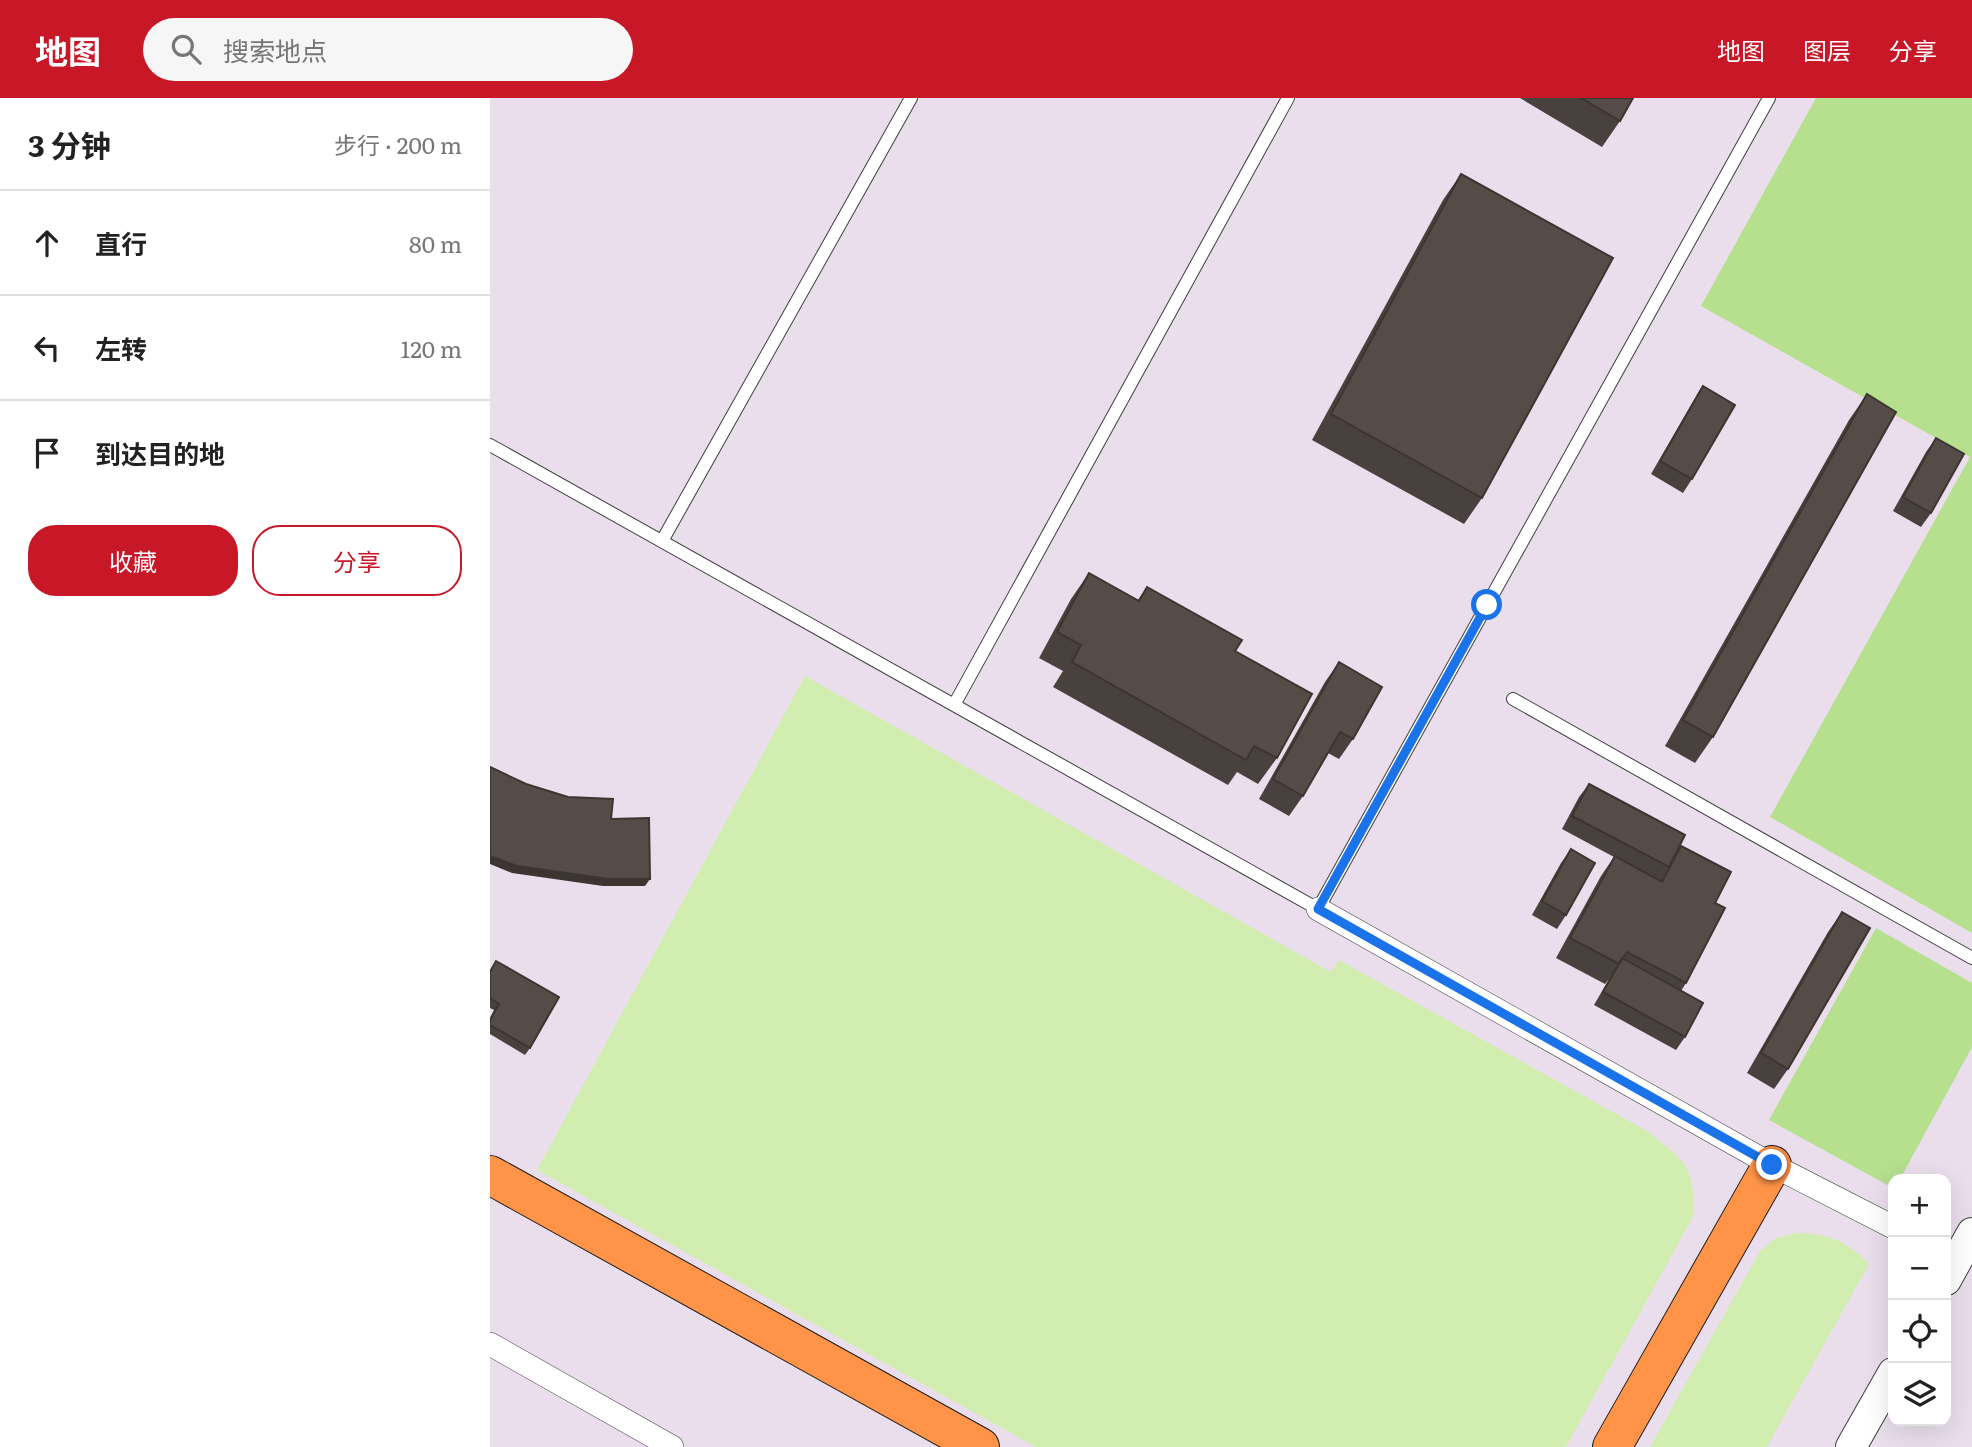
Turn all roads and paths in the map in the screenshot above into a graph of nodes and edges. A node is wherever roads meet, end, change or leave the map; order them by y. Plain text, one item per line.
1 (911, 98) edge
2 (1288, 98) edge
3 (1769, 98) edge
4 (490, 445) edge
5 (662, 541) junction
6 (1513, 699) dead end
7 (954, 705) junction
8 (1318, 909) junction
9 (1972, 958) edge
10 (1772, 1165) junction
11 (490, 1175) edge
12 (1888, 1224) edge
13 (1972, 1233) edge
14 (1951, 1263) edge
15 (490, 1344) edge
16 (1888, 1382) edge
17 (672, 1447) edge
18 (980, 1447) edge
19 (1612, 1447) edge
20 (1851, 1447) edge

1 - 5 lane
2 - 7 lane
3 - 8 lane
4 - 5 lane
5 - 7 lane
6 - 9 lane
7 - 8 lane
8 - 10 street
10 - 12 street
10 - 19 highway
11 - 18 highway
13 - 14 street
15 - 17 street
16 - 20 street

